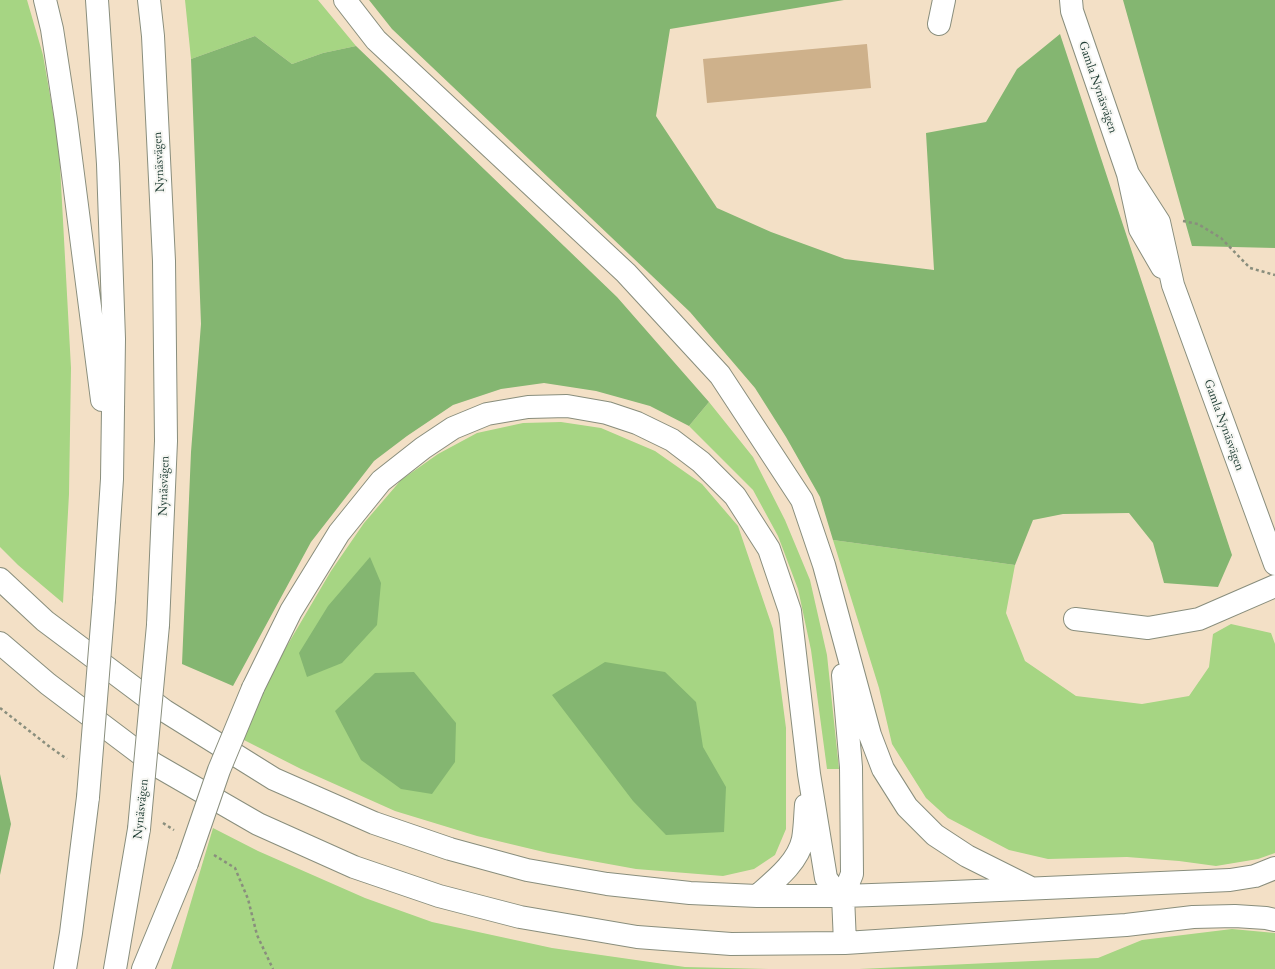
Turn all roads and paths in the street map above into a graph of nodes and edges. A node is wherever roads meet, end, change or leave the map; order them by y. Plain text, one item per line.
1 (45, 0) edge
2 (97, 0) edge
3 (149, 0) edge
4 (345, 0) edge
5 (944, 0) edge
6 (1071, 0) edge
7 (939, 24) dead end
8 (1178, 219) dead end
9 (1275, 275) edge
10 (112, 479) junction
11 (1275, 564) edge
12 (0, 579) edge
13 (1275, 586) edge
14 (836, 613) junction
15 (1075, 619) dead end
16 (0, 643) edge
17 (809, 774) junction
18 (1275, 868) edge
19 (1032, 888) junction
20 (757, 896) junction
21 (843, 896) junction
22 (1275, 920) edge
23 (844, 943) junction
24 (65, 969) edge
25 (115, 969) edge
26 (143, 969) edge

1 - 10 main road
2 - 10 main road
3 - 25 main road, Nynäsvägen, bridge
4 - 14 main road
5 - 7 main road
6 - 11 main road, Gamla Nynäsvägen
8 - 9 path
10 - 24 main road, bridge
12 - 20 main road
13 - 15 main road
14 - 19 main road
14 - 21 main road
16 - 23 main road
17 - 20 main road
17 - 21 main road
17 - 26 main road, bridge
18 - 19 main road
19 - 21 main road
20 - 21 main road
21 - 23 main road
22 - 23 main road

